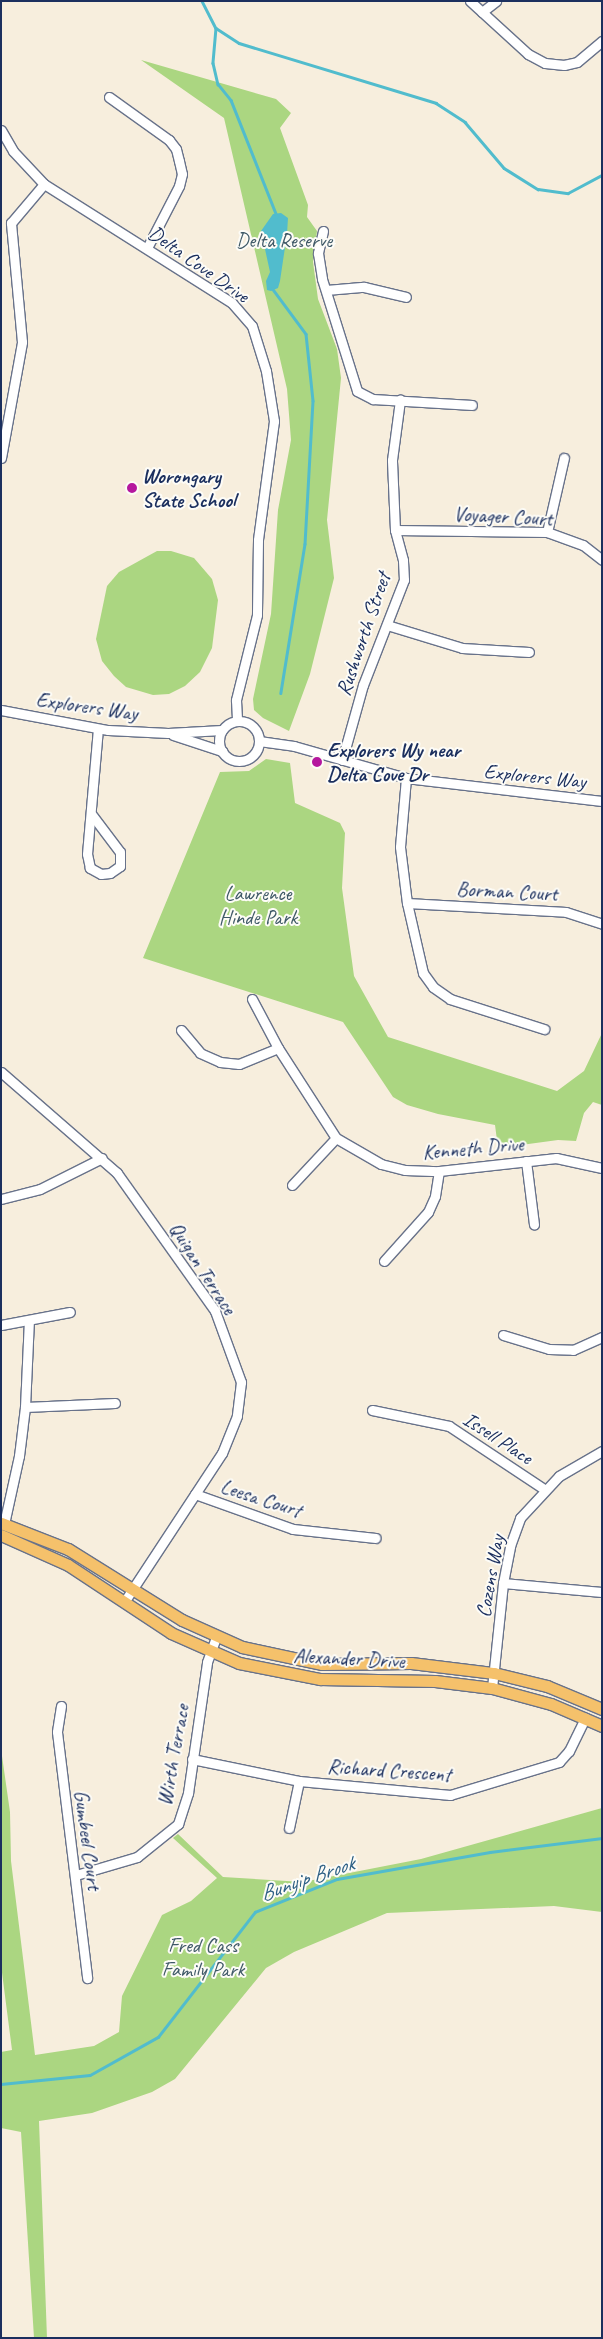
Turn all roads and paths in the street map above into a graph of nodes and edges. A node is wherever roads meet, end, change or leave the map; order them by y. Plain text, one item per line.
1 (470, 1) edge
2 (496, 1) edge
3 (482, 12) junction
4 (602, 41) edge
5 (109, 97) dead end
6 (1, 130) edge
7 (44, 184) junction
8 (323, 231) dead end
9 (147, 248) junction
10 (326, 290) junction
11 (406, 297) dead end
12 (400, 400) junction
13 (472, 405) dead end
14 (1, 458) edge
15 (564, 458) dead end
16 (395, 530) junction
17 (547, 532) junction
18 (602, 560) edge
19 (387, 625) junction
20 (529, 652) dead end
21 (1, 710) edge
22 (237, 721) junction
23 (98, 729) junction
24 (222, 730) junction
25 (168, 733) junction
26 (259, 741) junction
27 (222, 751) junction
28 (342, 760) junction
29 (406, 778) junction
30 (602, 801) edge
31 (92, 815) junction
32 (408, 903) junction
33 (602, 924) edge
34 (252, 999) dead end
35 (544, 1029) dead end
36 (181, 1030) dead end
37 (278, 1048) junction
38 (1, 1072) edge
39 (336, 1138) junction
40 (102, 1158) junction
41 (526, 1161) junction
42 (602, 1168) edge
43 (439, 1171) junction
44 (292, 1185) dead end
45 (1, 1199) edge
46 (534, 1224) dead end
47 (384, 1261) dead end
48 (70, 1312) dead end
49 (29, 1320) junction
50 (1, 1325) edge
51 (503, 1335) dead end
52 (602, 1337) edge
53 (115, 1403) dead end
54 (25, 1407) junction
55 (372, 1410) dead end
56 (602, 1451) edge
57 (544, 1489) junction
58 (195, 1494) junction
59 (2, 1527) edge
60 (376, 1538) dead end
61 (503, 1583) junction
62 (132, 1588) junction
63 (602, 1592) edge
64 (124, 1602) junction
65 (216, 1637) junction
66 (210, 1652) junction
67 (494, 1672) junction
68 (492, 1688) junction
69 (61, 1706) dead end
70 (602, 1709) edge
71 (585, 1718) junction
72 (602, 1726) edge
73 (192, 1759) junction
74 (299, 1781) junction
75 (290, 1828) dead end
76 (76, 1875) junction
77 (87, 1978) dead end

1 - 3 street
2 - 3 street
3 - 4 street
5 - 9 street
6 - 7 street, Delta Cove Drive
7 - 9 street, Delta Cove Drive
7 - 14 street
8 - 10 street
9 - 22 street, Delta Cove Drive
10 - 11 street
10 - 12 street
12 - 13 street
12 - 16 street, Rushworth Street
15 - 17 street
16 - 17 street, Voyager Court
16 - 19 street, Rushworth Street
17 - 18 street, Voyager Court
19 - 20 street
19 - 28 street, Rushworth Street
21 - 23 street, Explorers Way
22 - 24 street, Explorers Way
22 - 26 street
23 - 25 street, Explorers Way
23 - 31 street
24 - 25 street, Explorers Way
24 - 27 street
25 - 27 street, Explorers Way
26 - 27 street, Explorers Way
26 - 28 street, Explorers Way
28 - 29 street, Explorers Way
29 - 30 street, Explorers Way
29 - 32 street
31 - 31 street
32 - 33 street, Borman Court
32 - 35 street
34 - 37 street, Kenneth Drive
36 - 37 street
37 - 39 street, Kenneth Drive
38 - 40 street, Quigan Terrace
39 - 43 street, Kenneth Drive
39 - 44 street
40 - 45 street
40 - 58 street, Quigan Terrace
41 - 42 street, Kenneth Drive
41 - 43 street, Kenneth Drive
41 - 46 street
43 - 47 street
48 - 49 street
49 - 50 street
49 - 54 street
51 - 52 street
53 - 54 street
54 - 59 street
55 - 57 street, Issell Place
56 - 57 street, Cozens Way
57 - 61 street, Cozens Way
58 - 60 street, Leesa Court
58 - 62 street, Quigan Terrace
59 - 62 main road, Alexander Drive
59 - 64 main road, Alexander Drive
61 - 63 street
61 - 67 street, Cozens Way
62 - 64 street, Quigan Terrace
62 - 65 main road, Alexander Drive
64 - 66 main road, Alexander Drive
65 - 66 street, Wirth Terrace
65 - 67 main road, Alexander Drive
66 - 68 main road, Alexander Drive
66 - 73 street, Wirth Terrace
67 - 68 street, Cozens Way
67 - 70 main road, Alexander Drive
68 - 71 main road, Alexander Drive
69 - 76 street, Gumbeel Court
71 - 72 main road, Alexander Drive
71 - 74 street, Richard Crescent
73 - 74 street, Richard Crescent
73 - 76 street, Wirth Terrace
74 - 75 street
76 - 77 street, Gumbeel Court

